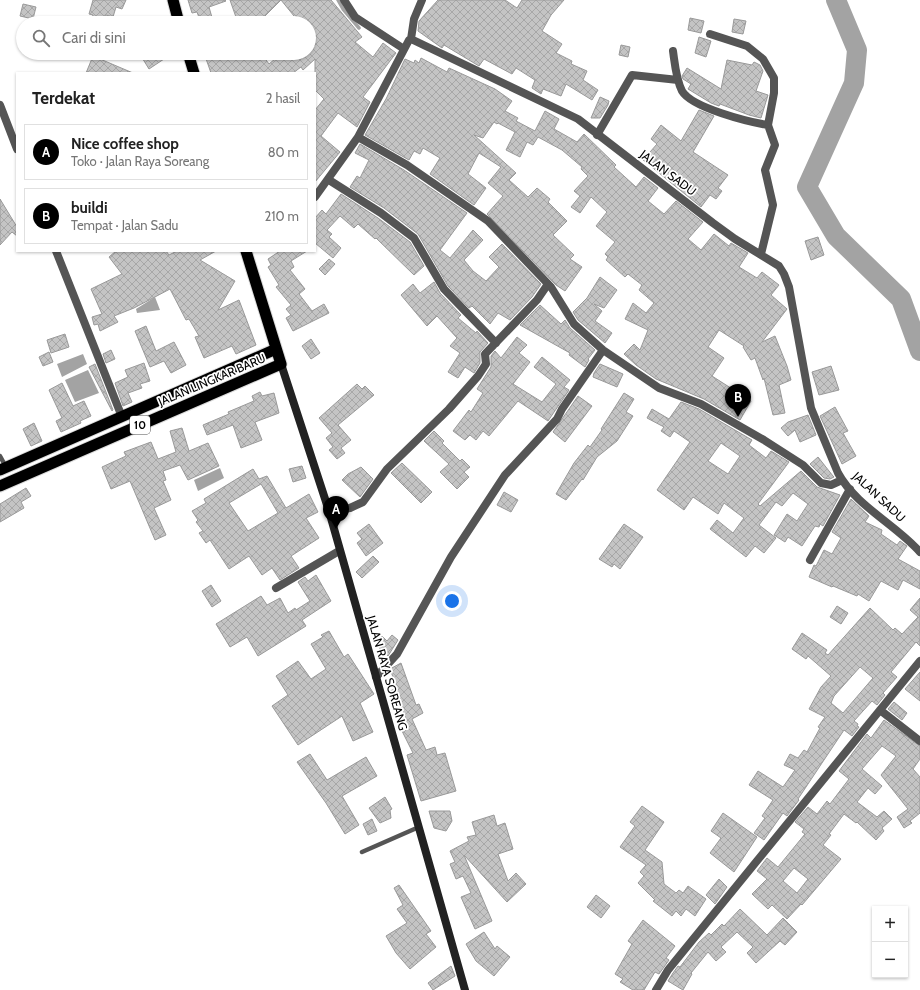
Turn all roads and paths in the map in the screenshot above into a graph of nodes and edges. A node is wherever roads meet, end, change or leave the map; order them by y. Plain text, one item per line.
1 (173, 0) edge
2 (344, 0) edge
3 (422, 0) edge
4 (177, 16) edge
5 (710, 34) dead end
6 (411, 39) junction
7 (404, 49) junction
8 (673, 51) dead end
9 (190, 60) edge
10 (194, 72) edge
11 (678, 80) junction
12 (0, 105) edge
13 (768, 125) junction
14 (598, 135) junction
15 (358, 137) junction
16 (16, 146) edge
17 (328, 180) junction
18 (316, 197) edge
19 (56, 252) edge
20 (249, 252) edge
21 (761, 254) junction
22 (548, 284) junction
23 (496, 343) junction
24 (276, 349) junction
25 (603, 350) junction
26 (281, 364) junction
27 (122, 416) junction
28 (0, 456) edge
29 (3, 469) edge
30 (842, 480) junction
31 (0, 486) edge
32 (850, 489) junction
33 (329, 511) junction
34 (339, 551) junction
35 (920, 552) edge
36 (810, 560) dead end
37 (276, 588) dead end
38 (920, 661) edge
39 (376, 677) junction
40 (880, 710) junction
41 (920, 741) edge
42 (419, 827) junction
43 (362, 852) dead end
44 (465, 990) edge
45 (656, 990) edge

1 - 4 highway
2 - 7 street
3 - 6 street
5 - 13 street
6 - 7 street
6 - 14 street, JALAN SADU
7 - 15 street
8 - 11 street
9 - 10 highway
11 - 13 street
11 - 14 street
12 - 16 street
13 - 21 street
14 - 21 street, JALAN SADU
15 - 17 street
15 - 22 street
17 - 18 street
17 - 23 street
19 - 27 street
20 - 24 highway
21 - 30 street, JALAN SADU
22 - 23 street
22 - 25 street
23 - 33 street
24 - 26 highway
24 - 27 highway, JALAN LINGKAR BARU / 10
25 - 30 street
25 - 39 street
26 - 31 highway, JALAN LINGKAR BARU / 10
26 - 33 main road, JALAN RAYA SOREANG
27 - 29 highway, JALAN LINGKAR BARU / 10
28 - 29 lane
30 - 32 street, JALAN SADU
32 - 35 street, JALAN SADU
32 - 36 street
33 - 34 main road, JALAN RAYA SOREANG
34 - 37 street
34 - 39 main road, JALAN RAYA SOREANG
38 - 40 street
39 - 42 main road, JALAN RAYA SOREANG
40 - 41 street
40 - 45 street
42 - 43 lane
42 - 44 main road, JALAN RAYA SOREANG

